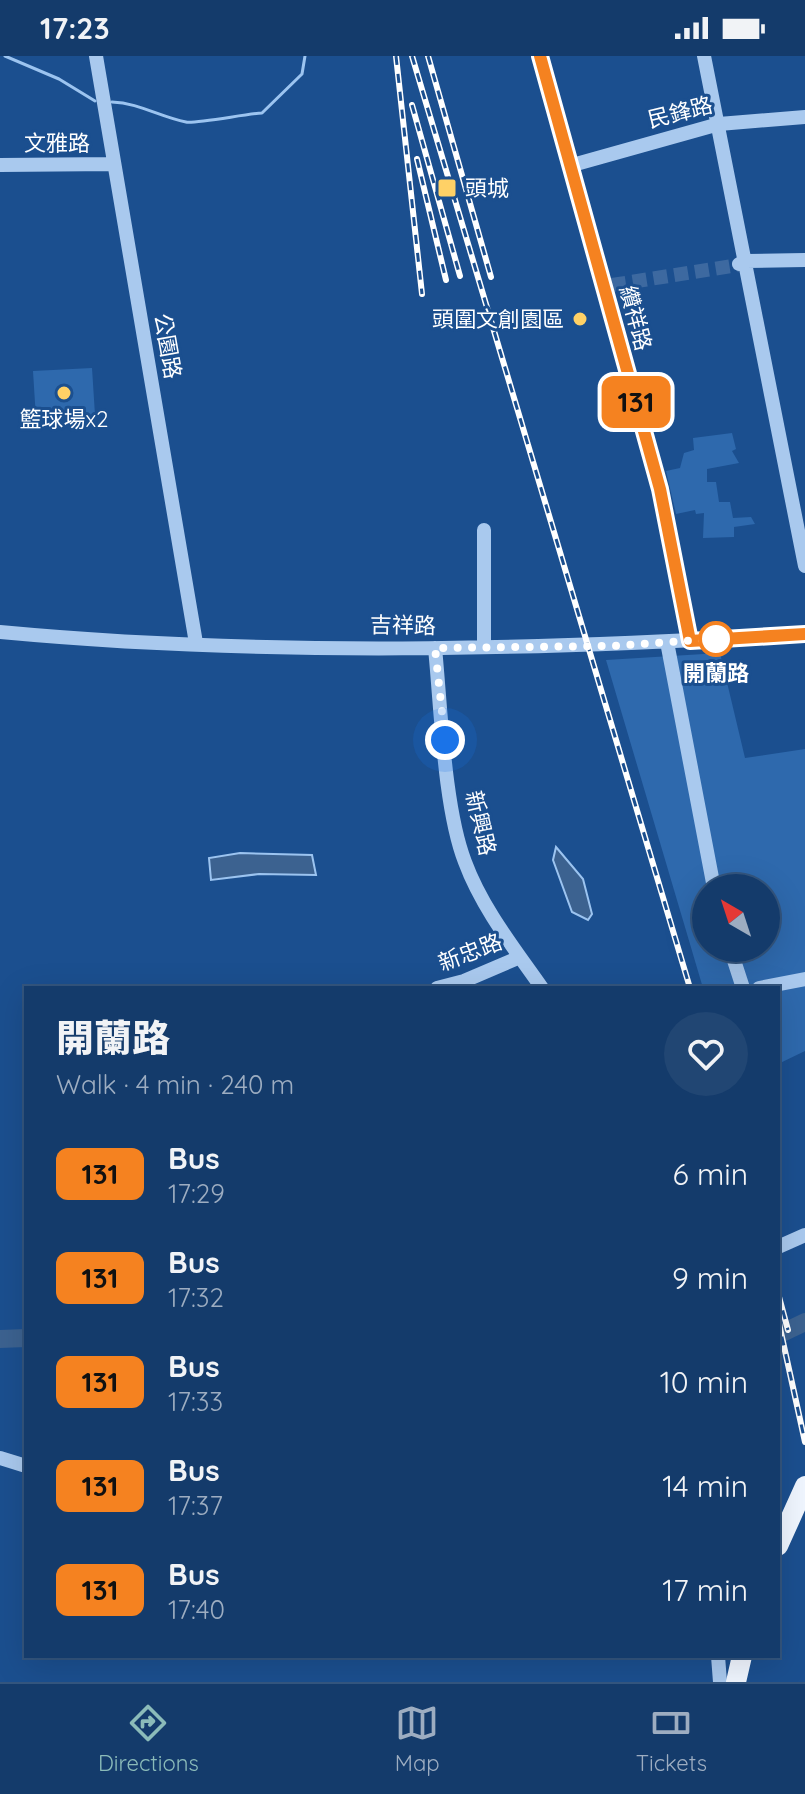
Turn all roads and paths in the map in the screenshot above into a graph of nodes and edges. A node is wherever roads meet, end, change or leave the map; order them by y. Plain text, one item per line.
1 (96, 56) edge
2 (540, 56) edge
3 (704, 56) edge
4 (805, 117) edge
5 (719, 124) junction
6 (114, 164) junction
7 (0, 165) edge
8 (569, 166) junction
9 (805, 260) edge
10 (742, 263) junction
11 (801, 526) edge
12 (484, 530) dead end
13 (805, 566) edge
14 (0, 632) edge
15 (805, 634) edge
16 (690, 641) junction
17 (667, 642) junction
18 (196, 643) junction
19 (484, 647) junction
20 (435, 648) junction
21 (711, 874) edge
22 (520, 957) junction
23 (735, 962) edge
24 (805, 979) edge
25 (445, 986) edge
26 (541, 986) edge
27 (742, 986) edge
28 (769, 986) edge
29 (805, 1235) edge
30 (780, 1246) edge
31 (0, 1458) edge
32 (24, 1465) edge
33 (805, 1486) edge
34 (780, 1542) edge
35 (718, 1658) edge
36 (742, 1658) edge
37 (720, 1682) edge
38 (736, 1682) edge

1 - 6 street, 公園路
2 - 8 street, 纘祥路
3 - 5 street
4 - 5 street, 民鋒路
5 - 8 street, 民鋒路
5 - 10 street
6 - 7 street, 文雅路
6 - 18 street, 公園路
8 - 16 street, 纘祥路
9 - 10 street
10 - 11 street
11 - 13 street
12 - 19 street
14 - 18 street, 吉祥路
15 - 16 street, 吉祥路
16 - 17 street, 吉祥路
17 - 19 street, 吉祥路
17 - 21 street
18 - 20 street, 吉祥路
19 - 20 street, 吉祥路
20 - 22 street, 新興路
22 - 25 street, 新忠路
22 - 26 street, 新興路
23 - 27 street
24 - 28 street
29 - 30 street
31 - 32 street
33 - 34 main road
35 - 37 street
36 - 38 main road

